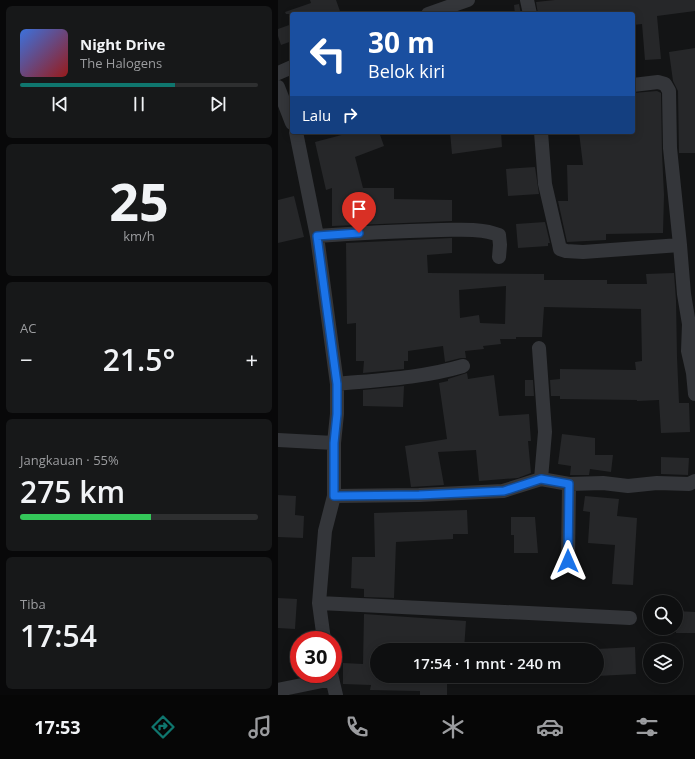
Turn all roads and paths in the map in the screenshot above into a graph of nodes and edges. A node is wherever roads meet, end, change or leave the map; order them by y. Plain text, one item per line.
1 (468, 0) edge
2 (527, 0) edge
3 (434, 12) edge
4 (530, 12) edge
5 (290, 68) edge
6 (278, 73) edge
7 (635, 85) edge
8 (278, 87) edge
9 (290, 118) edge
10 (296, 134) edge
11 (541, 134) edge
12 (317, 236) junction
13 (680, 245) junction
14 (499, 257) dead end
15 (540, 348) dead end
16 (463, 366) dead end
17 (337, 384) junction
18 (695, 394) edge
19 (278, 440) edge
20 (334, 443) junction
21 (541, 479) junction
22 (695, 481) edge
23 (569, 484) junction
24 (334, 496) junction
25 (568, 561) dead end
26 (319, 603) junction
27 (630, 618) dead end
28 (323, 631) edge
29 (304, 683) edge
30 (333, 683) edge
31 (278, 690) edge
32 (336, 695) edge

1 - 3 street
2 - 4 street
5 - 6 street
7 - 13 street
8 - 9 street
10 - 12 street
11 - 13 street
12 - 14 street
12 - 17 street
13 - 18 street
15 - 21 street
16 - 17 street
17 - 20 street
19 - 20 street
20 - 24 street
21 - 23 street
21 - 24 street
22 - 23 street
23 - 25 street
24 - 26 street
26 - 27 street
26 - 28 street
29 - 31 street
30 - 32 street

